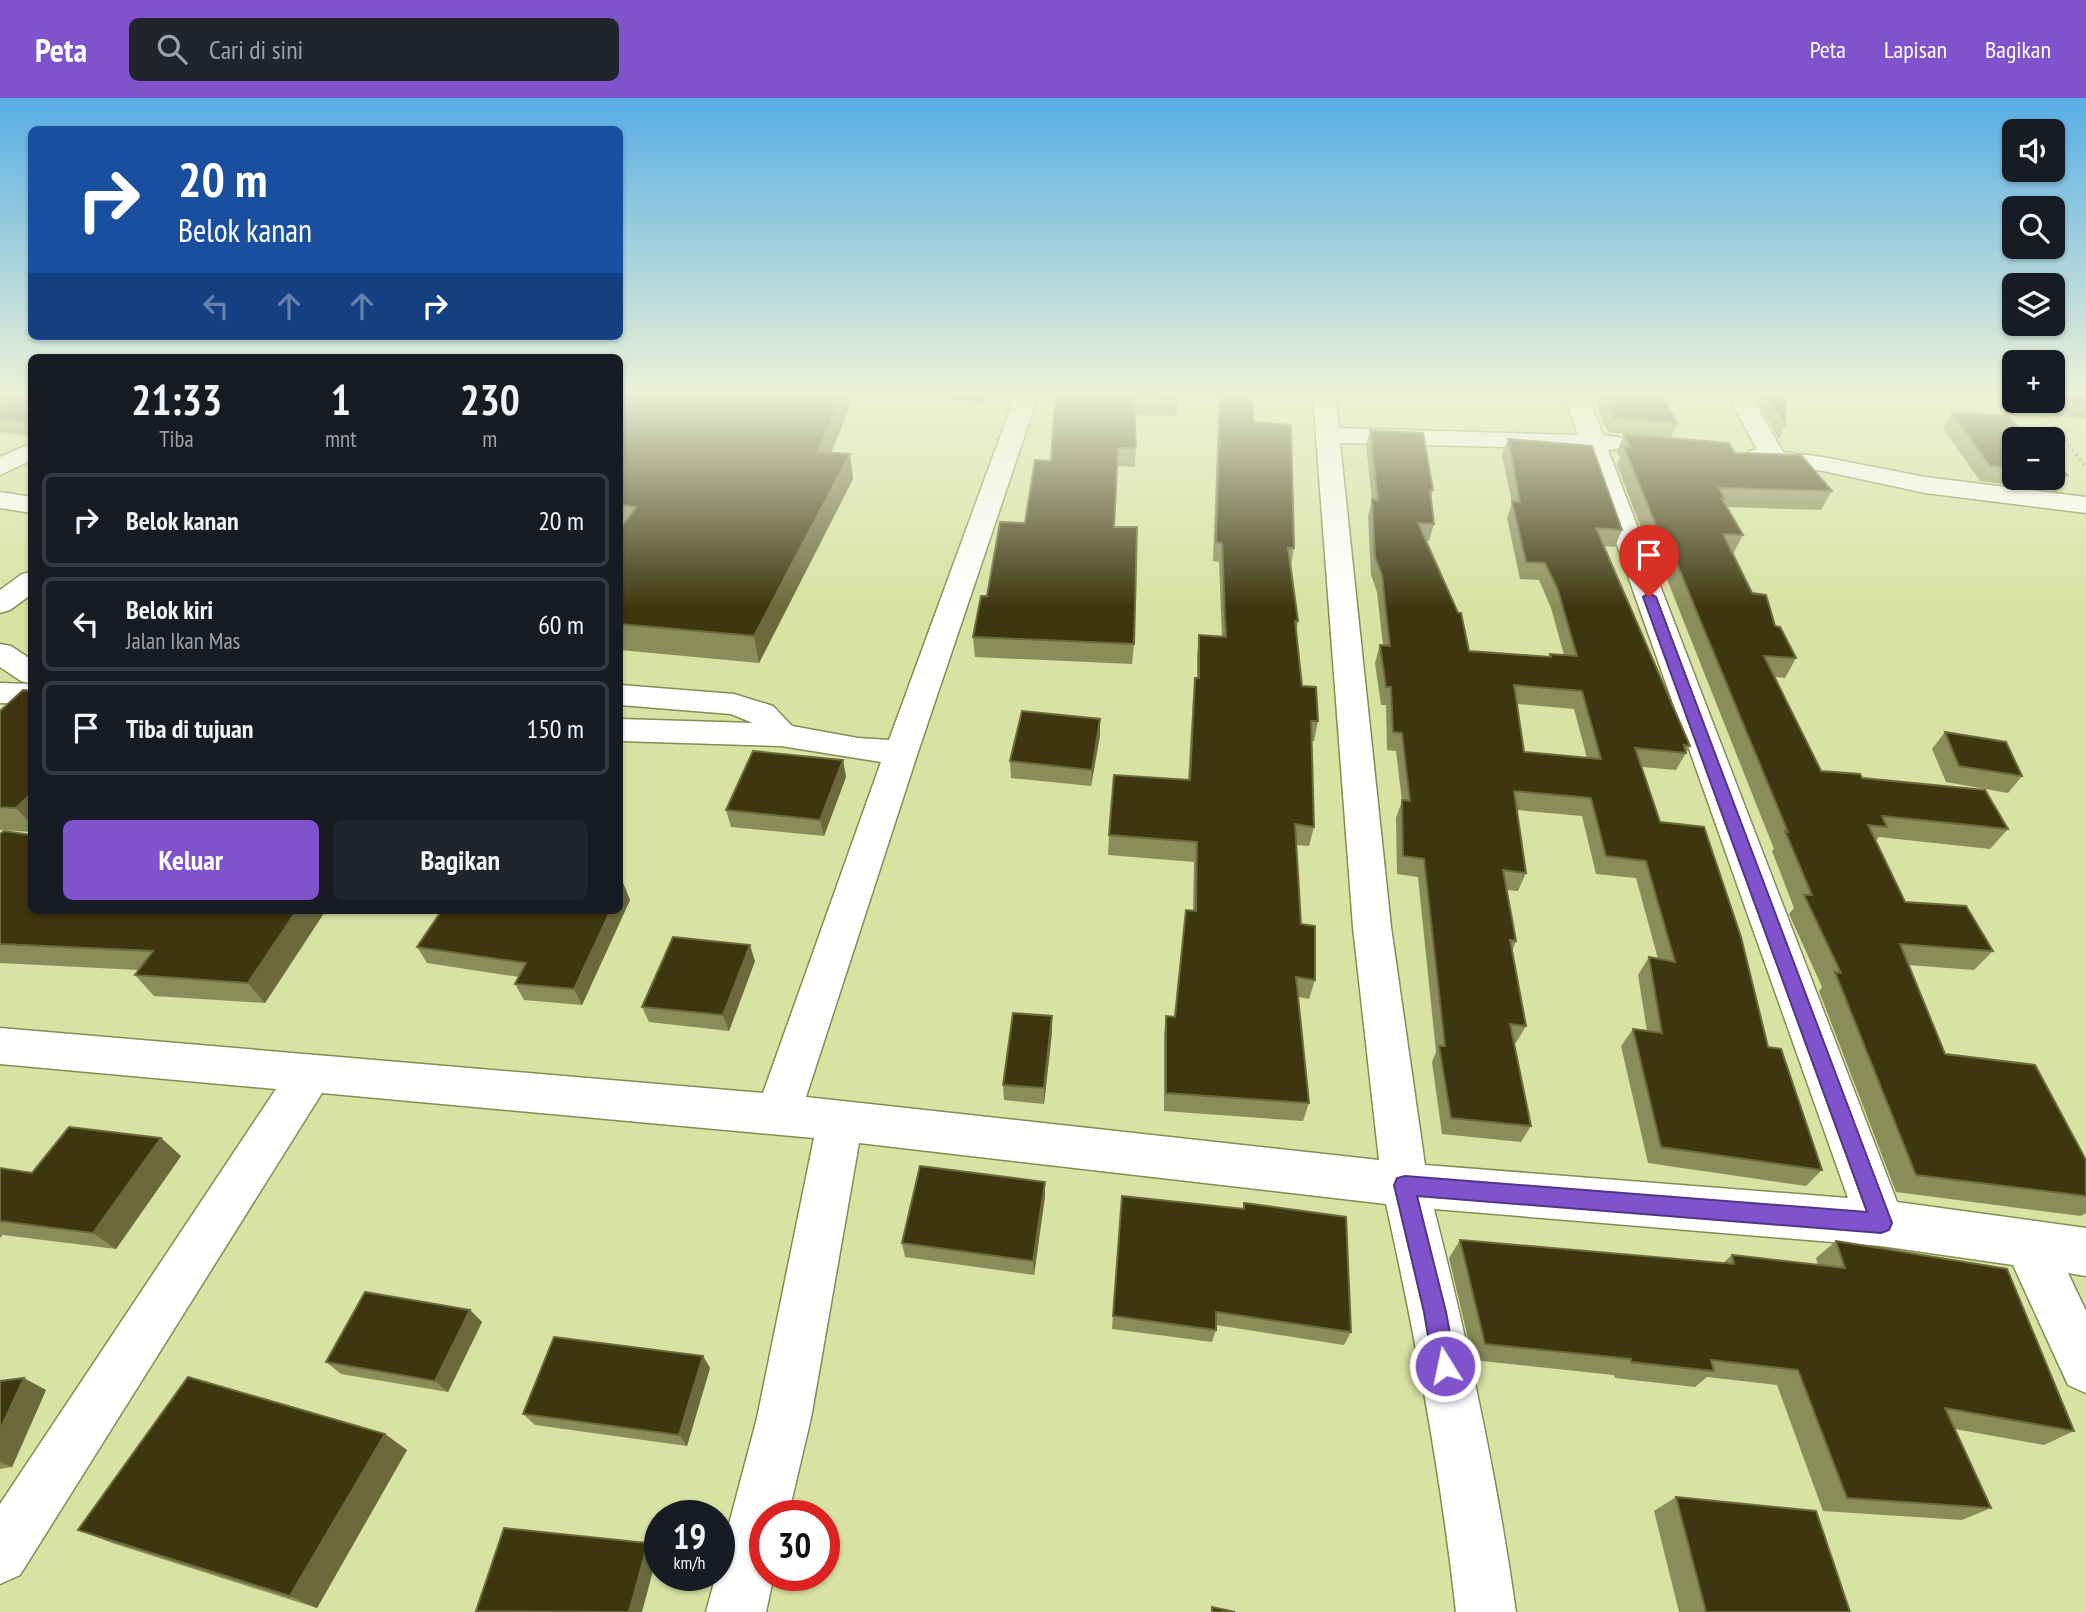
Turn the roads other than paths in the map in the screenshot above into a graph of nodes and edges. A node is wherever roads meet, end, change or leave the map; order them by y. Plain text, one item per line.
1 (1002, 467) edge
2 (1331, 467) edge
3 (1602, 467) edge
4 (1826, 467) edge
5 (0, 500) edge
6 (28, 504) edge
7 (2086, 505) edge
8 (28, 583) edge
9 (0, 604) edge
10 (0, 653) edge
11 (28, 671) edge
12 (0, 693) edge
13 (28, 694) edge
14 (623, 695) edge
15 (623, 730) edge
16 (781, 736) junction
17 (901, 752) junction
18 (0, 1046) edge
19 (310, 1074) junction
20 (778, 1114) junction
21 (840, 1122) junction
22 (1405, 1185) junction
23 (1881, 1223) junction
24 (2029, 1245) junction
25 (2086, 1252) edge
26 (2086, 1367) edge
27 (0, 1555) edge
28 (736, 1612) edge
29 (1486, 1612) edge

1 - 17 street
2 - 22 street
3 - 23 street
4 - 7 street
5 - 6 street
8 - 9 street
10 - 11 street
12 - 13 street
14 - 16 street
15 - 16 street
16 - 17 street
17 - 20 street
18 - 19 street
19 - 20 street
19 - 27 street
20 - 21 street
21 - 22 street
21 - 28 street
22 - 23 street
22 - 29 street
23 - 24 street
24 - 25 street
24 - 26 street

